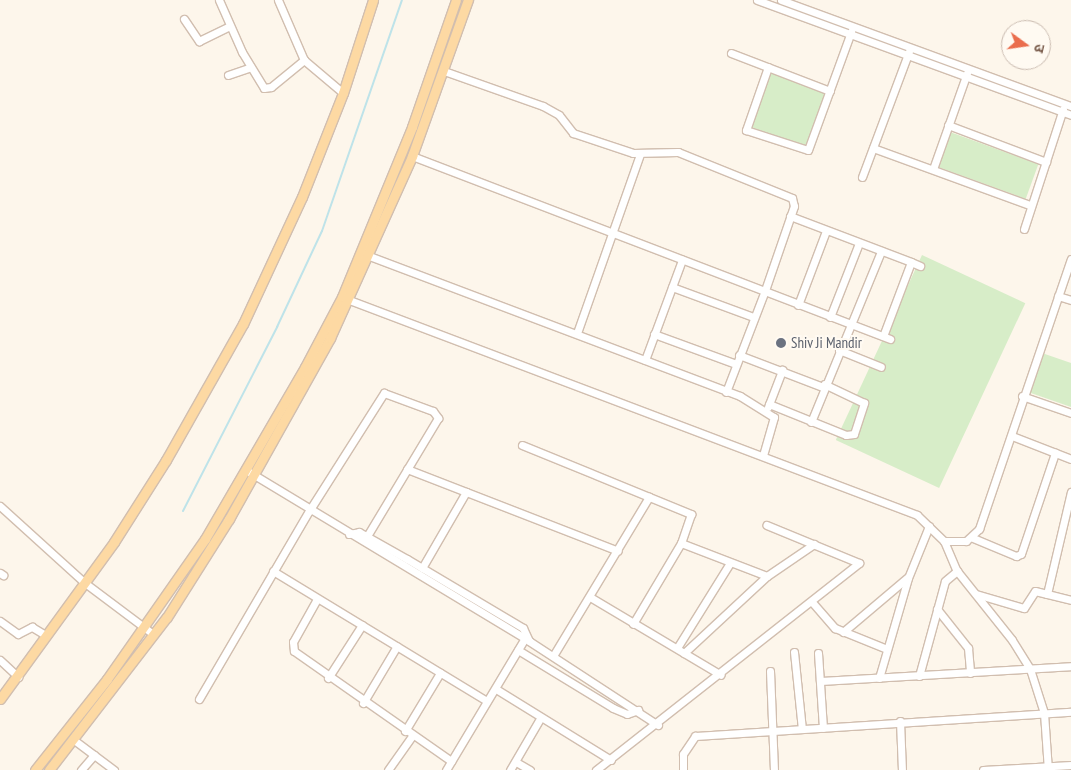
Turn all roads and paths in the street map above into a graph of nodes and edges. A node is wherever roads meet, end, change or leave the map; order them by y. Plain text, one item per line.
1 (219, 0) edge
2 (278, 0) edge
3 (373, 0) edge
4 (456, 0) edge
5 (468, 0) edge
6 (757, 0) edge
7 (781, 0) edge
8 (184, 18) dead end
9 (230, 26) junction
10 (853, 26) junction
11 (850, 34) junction
12 (910, 47) junction
13 (731, 53) dead end
14 (907, 55) junction
15 (304, 60) junction
16 (251, 67) junction
17 (768, 67) junction
18 (969, 68) junction
19 (444, 70) junction
20 (228, 75) dead end
21 (966, 76) junction
22 (830, 91) junction
23 (343, 93) junction
24 (1066, 107) edge
25 (1071, 114) edge
26 (948, 125) junction
27 (873, 148) junction
28 (640, 154) junction
29 (412, 156) junction
30 (1046, 162) junction
31 (933, 169) junction
32 (862, 177) dead end
33 (1030, 205) junction
34 (790, 216) junction
35 (1024, 229) dead end
36 (826, 231) junction
37 (610, 233) junction
38 (859, 243) junction
39 (881, 251) junction
40 (360, 252) junction
41 (369, 257) junction
42 (1071, 259) edge
43 (682, 260) junction
44 (911, 262) junction
45 (920, 266) dead end
46 (672, 287) junction
47 (764, 293) junction
48 (1058, 296) junction
49 (346, 299) junction
50 (1071, 300) edge
51 (798, 305) junction
52 (830, 316) junction
53 (753, 317) junction
54 (853, 325) junction
55 (578, 333) junction
56 (654, 334) junction
57 (839, 350) junction
58 (739, 355) junction
59 (644, 360) junction
60 (736, 364) junction
61 (881, 367) dead end
62 (782, 370) junction
63 (824, 386) junction
64 (726, 392) junction
65 (1022, 396) junction
66 (767, 408) junction
67 (1071, 413) edge
68 (811, 422) junction
69 (1012, 436) junction
70 (522, 445) dead end
71 (1055, 453) junction
72 (763, 455) junction
73 (1071, 459) edge
74 (407, 469) junction
75 (250, 473) junction
76 (466, 492) junction
77 (1071, 492) edge
78 (649, 497) junction
79 (0, 506) edge
80 (309, 510) junction
81 (766, 525) dead end
82 (929, 526) junction
83 (1062, 529) junction
84 (1071, 532) edge
85 (349, 534) junction
86 (368, 536) junction
87 (973, 538) junction
88 (944, 541) junction
89 (681, 543) junction
90 (814, 544) junction
91 (618, 551) junction
92 (730, 563) junction
93 (422, 568) junction
94 (957, 570) junction
95 (274, 571) junction
96 (767, 576) junction
97 (908, 578) junction
98 (85, 583) junction
99 (976, 594) junction
100 (1047, 594) junction
101 (590, 598) junction
102 (317, 599) junction
103 (1071, 600) edge
104 (812, 602) junction
105 (937, 609) junction
106 (0, 620) edge
107 (633, 624) junction
108 (362, 625) junction
109 (144, 626) junction
110 (843, 632) junction
111 (153, 634) junction
112 (47, 636) junction
113 (527, 639) junction
114 (397, 646) junction
115 (677, 648) junction
116 (887, 648) junction
117 (518, 650) junction
118 (794, 652) dead end
119 (818, 652) dead end
120 (684, 653) junction
121 (553, 656) junction
122 (0, 660) edge
123 (1071, 666) edge
124 (1030, 669) junction
125 (770, 671) dead end
126 (440, 673) junction
127 (970, 673) junction
128 (721, 675) junction
129 (919, 676) junction
130 (18, 677) junction
131 (328, 678) junction
132 (879, 678) junction
133 (820, 681) junction
134 (496, 689) junction
135 (199, 699) dead end
136 (0, 700) edge
137 (488, 701) junction
138 (363, 703) junction
139 (638, 710) junction
140 (1071, 712) edge
141 (1044, 714) junction
142 (541, 717) junction
143 (900, 721) junction
144 (658, 724) junction
145 (823, 728) junction
146 (802, 729) junction
147 (405, 731) junction
148 (773, 731) junction
149 (412, 736) junction
150 (74, 740) junction
151 (94, 755) junction
152 (611, 760) junction
153 (452, 761) junction
154 (516, 762) junction
155 (1071, 764) edge
156 (1048, 768) edge
157 (34, 770) edge
158 (49, 770) edge
159 (81, 770) edge
160 (114, 770) edge
161 (388, 770) edge
162 (446, 770) edge
163 (510, 770) edge
164 (530, 770) edge
165 (596, 770) edge
166 (683, 770) edge
167 (774, 770) edge
168 (902, 770) edge
169 (983, 770) edge

1 - 9 street
2 - 15 street
3 - 23 main road
4 - 40 main road
5 - 19 main road
6 - 11 street
7 - 10 street
8 - 9 street
9 - 16 street
10 - 11 street
10 - 12 street
11 - 14 street
11 - 22 street
12 - 14 street
12 - 18 street
13 - 17 street
14 - 21 street
14 - 27 street
15 - 16 street
15 - 23 street
16 - 20 street
17 - 22 street
17 - 22 street
18 - 21 street
18 - 24 street
19 - 28 street
19 - 29 main road
21 - 24 street
21 - 26 street
23 - 98 main road
24 - 25 street
24 - 30 street
26 - 30 street
26 - 31 street
27 - 31 street
27 - 32 street
28 - 34 street
28 - 37 street
29 - 37 street
29 - 41 main road
30 - 33 street
31 - 33 street
33 - 35 street
34 - 36 street
34 - 47 street
36 - 38 street
36 - 51 street
37 - 43 street
37 - 55 street
38 - 39 street
38 - 52 street
39 - 44 street
39 - 54 street
40 - 41 street
40 - 49 main road
41 - 49 main road
41 - 55 street
42 - 48 street
43 - 46 street
43 - 47 street
44 - 45 street
44 - 54 street
46 - 53 street
46 - 56 street
47 - 51 street
47 - 53 street
48 - 50 street
48 - 65 street
49 - 72 street
49 - 75 main road
51 - 52 street
52 - 54 street
53 - 58 street
54 - 57 street
55 - 59 street
56 - 59 street
56 - 60 street
57 - 61 street
57 - 63 street
58 - 60 street
58 - 62 street
59 - 64 street
60 - 64 street
62 - 63 street
62 - 66 street
63 - 68 street
63 - 68 street
64 - 66 street
65 - 67 street
65 - 69 street
66 - 68 street
66 - 72 street
69 - 71 street
69 - 87 street
70 - 78 street
71 - 73 street
71 - 87 street
72 - 82 street
74 - 76 street
74 - 80 street
74 - 86 street
75 - 80 street
75 - 109 main road
75 - 111 main road
76 - 91 street
76 - 93 street
77 - 83 street
78 - 89 street
78 - 91 street
79 - 98 street
80 - 85 street
80 - 95 street
81 - 90 street
82 - 88 street
82 - 97 street
83 - 84 street
83 - 100 street
85 - 86 street
85 - 113 street
86 - 93 street
87 - 88 street
88 - 94 street
89 - 92 street
89 - 107 street
90 - 96 street
90 - 104 street
91 - 101 street
92 - 96 street
92 - 115 street
93 - 113 street
94 - 99 street
94 - 105 street
95 - 102 street
95 - 135 street
96 - 120 street
97 - 110 street
97 - 116 street
98 - 109 street
98 - 112 main road
99 - 100 street
99 - 124 street
100 - 103 street
101 - 107 street
101 - 121 street
102 - 108 street
102 - 131 street
104 - 110 street
104 - 128 street
105 - 127 street
105 - 129 street
106 - 112 street
107 - 115 street
108 - 114 street
108 - 131 street
109 - 111 street
109 - 157 main road
110 - 116 street
111 - 150 main road
112 - 130 main road
113 - 117 street
113 - 121 street
114 - 126 street
114 - 138 street
115 - 120 street
116 - 132 street
117 - 134 street
117 - 139 street
118 - 146 street
119 - 133 street
120 - 128 street
121 - 139 street
122 - 130 street
123 - 124 street
124 - 127 street
124 - 141 street
125 - 148 street
126 - 137 street
126 - 147 street
127 - 129 street
128 - 144 street
129 - 132 street
130 - 136 main road
131 - 138 street
132 - 133 street
133 - 145 street
134 - 137 street
134 - 142 street
137 - 153 street
138 - 147 street
139 - 144 street
140 - 141 street
141 - 143 street
141 - 156 street
142 - 152 street
142 - 154 street
143 - 145 street
143 - 168 street
144 - 152 street
145 - 146 street
146 - 148 street
147 - 149 street
148 - 166 street
148 - 167 street
149 - 153 street
149 - 161 street
150 - 151 street
150 - 158 main road
151 - 159 street
151 - 160 street
152 - 165 street
153 - 162 street
154 - 163 street
154 - 164 street
155 - 156 street
156 - 169 street

